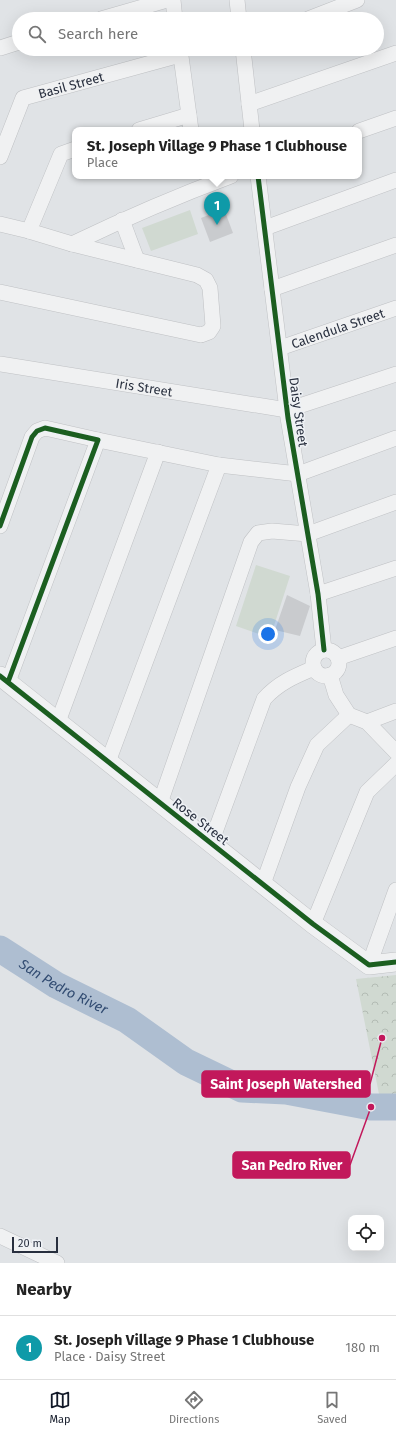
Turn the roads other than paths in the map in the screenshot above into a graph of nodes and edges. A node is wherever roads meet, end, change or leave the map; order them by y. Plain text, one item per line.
1 (167, 0) edge
2 (173, 0) edge
3 (237, 0) edge
4 (357, 0) edge
5 (125, 12) edge
6 (174, 12) edge
7 (238, 12) edge
8 (326, 12) edge
9 (12, 44) edge
10 (0, 48) edge
11 (396, 53) edge
12 (166, 56) edge
13 (181, 56) edge
14 (244, 56) edge
15 (249, 104) junction
16 (189, 115) junction
17 (396, 118) edge
18 (149, 127) edge
19 (191, 127) edge
20 (252, 127) edge
21 (362, 130) edge
22 (72, 151) edge
23 (0, 157) edge
24 (214, 179) edge
25 (258, 179) edge
26 (396, 180) edge
27 (198, 182) edge
28 (122, 220) junction
29 (0, 224) edge
30 (265, 228) junction
31 (29, 231) junction
32 (72, 244) junction
33 (396, 245) edge
34 (138, 260) junction
35 (272, 289) junction
36 (0, 292) edge
37 (396, 308) edge
38 (280, 348) junction
39 (0, 364) edge
40 (396, 374) edge
41 (288, 410) junction
42 (396, 438) edge
43 (98, 440) junction
44 (158, 452) junction
45 (219, 464) junction
46 (298, 474) junction
47 (396, 502) edge
48 (0, 526) edge
49 (308, 534) junction
50 (396, 568) edge
51 (318, 594) junction
52 (396, 638) edge
53 (324, 650) junction
54 (338, 658) junction
55 (314, 668) junction
56 (330, 675) junction
57 (4, 679) edge
58 (396, 711) edge
59 (349, 715) junction
60 (58, 722) junction
61 (367, 722) junction
62 (396, 752) edge
63 (108, 762) junction
64 (396, 764) edge
65 (160, 803) junction
66 (211, 843) junction
67 (263, 884) junction
68 (396, 890) edge
69 (313, 924) junction
70 (396, 962) edge
71 (369, 965) junction
72 (0, 1236) edge
73 (57, 1263) edge

1 - 5 street
2 - 6 street
3 - 7 street
4 - 8 street
9 - 10 street
11 - 15 street
12 - 23 street, Basil Street
13 - 16 street
14 - 15 street
15 - 20 street
16 - 18 street
16 - 19 street
17 - 21 street
22 - 31 street
24 - 27 street
25 - 30 street, Daisy Street
26 - 30 street
27 - 28 street
28 - 32 street
28 - 34 street
29 - 31 street
30 - 35 street, Daisy Street
31 - 32 street
32 - 34 street
33 - 35 street
34 - 36 street
35 - 38 street, Daisy Street
37 - 38 street, Calendula Street
38 - 41 street, Daisy Street
39 - 41 street, Iris Street
40 - 41 street
41 - 46 street, Daisy Street
42 - 46 street
43 - 44 street
43 - 48 street
43 - 57 street
44 - 45 street
44 - 60 street
45 - 46 street
45 - 63 street
46 - 49 street, Daisy Street
47 - 49 street
49 - 51 street, Daisy Street
49 - 65 street
50 - 51 street
51 - 53 street, Daisy Street
52 - 54 street
53 - 54 street
53 - 55 street
54 - 56 street
55 - 56 street
55 - 66 street
56 - 59 street
57 - 60 street, Rose Street
58 - 61 street
59 - 61 street
59 - 67 street
60 - 63 street, Rose Street
61 - 62 street
63 - 65 street, Rose Street
64 - 69 street
65 - 66 street, Rose Street
66 - 67 street, Rose Street
67 - 69 street, Rose Street
68 - 71 street
69 - 71 street, Rose Street
70 - 71 street
72 - 73 street

